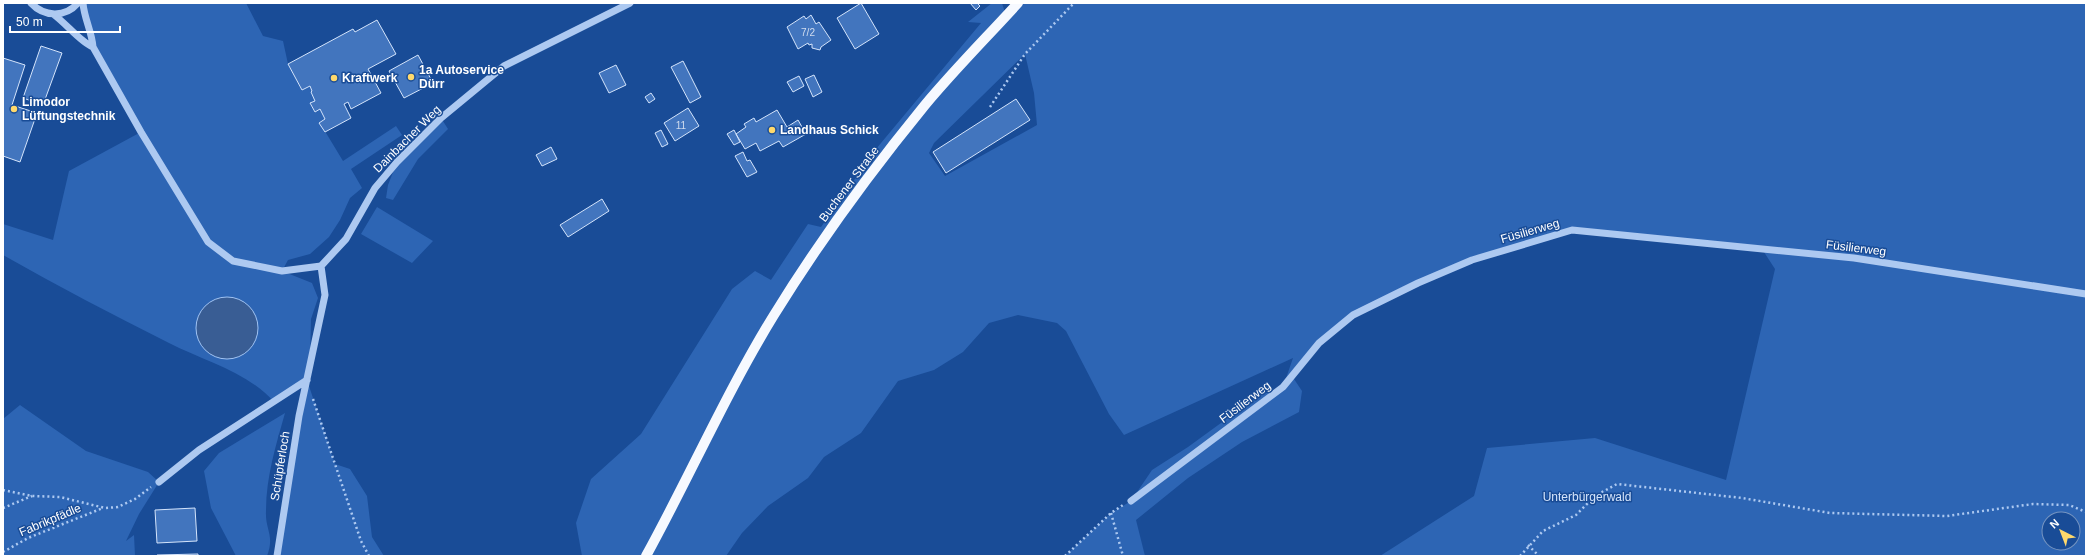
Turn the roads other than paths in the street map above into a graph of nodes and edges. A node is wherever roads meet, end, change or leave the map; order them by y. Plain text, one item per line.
1 (31, 3) edge
2 (78, 3) edge
3 (83, 3) edge
4 (630, 3) edge
5 (1018, 3) edge
6 (53, 14) junction
7 (93, 47) junction
8 (321, 266) junction
9 (2086, 294) edge
10 (307, 380) junction
11 (159, 482) road end
12 (1131, 501) dead end
13 (277, 556) edge
14 (646, 556) edge

1 - 6 street
2 - 6 street
3 - 7 street
4 - 8 street, Dainbacher Weg
5 - 14 main road, Buchener Straße
6 - 7 street
7 - 8 street
8 - 10 street, Schüpferloch
9 - 12 street, Füsilierweg
10 - 11 street
10 - 13 street, Schüpferloch

